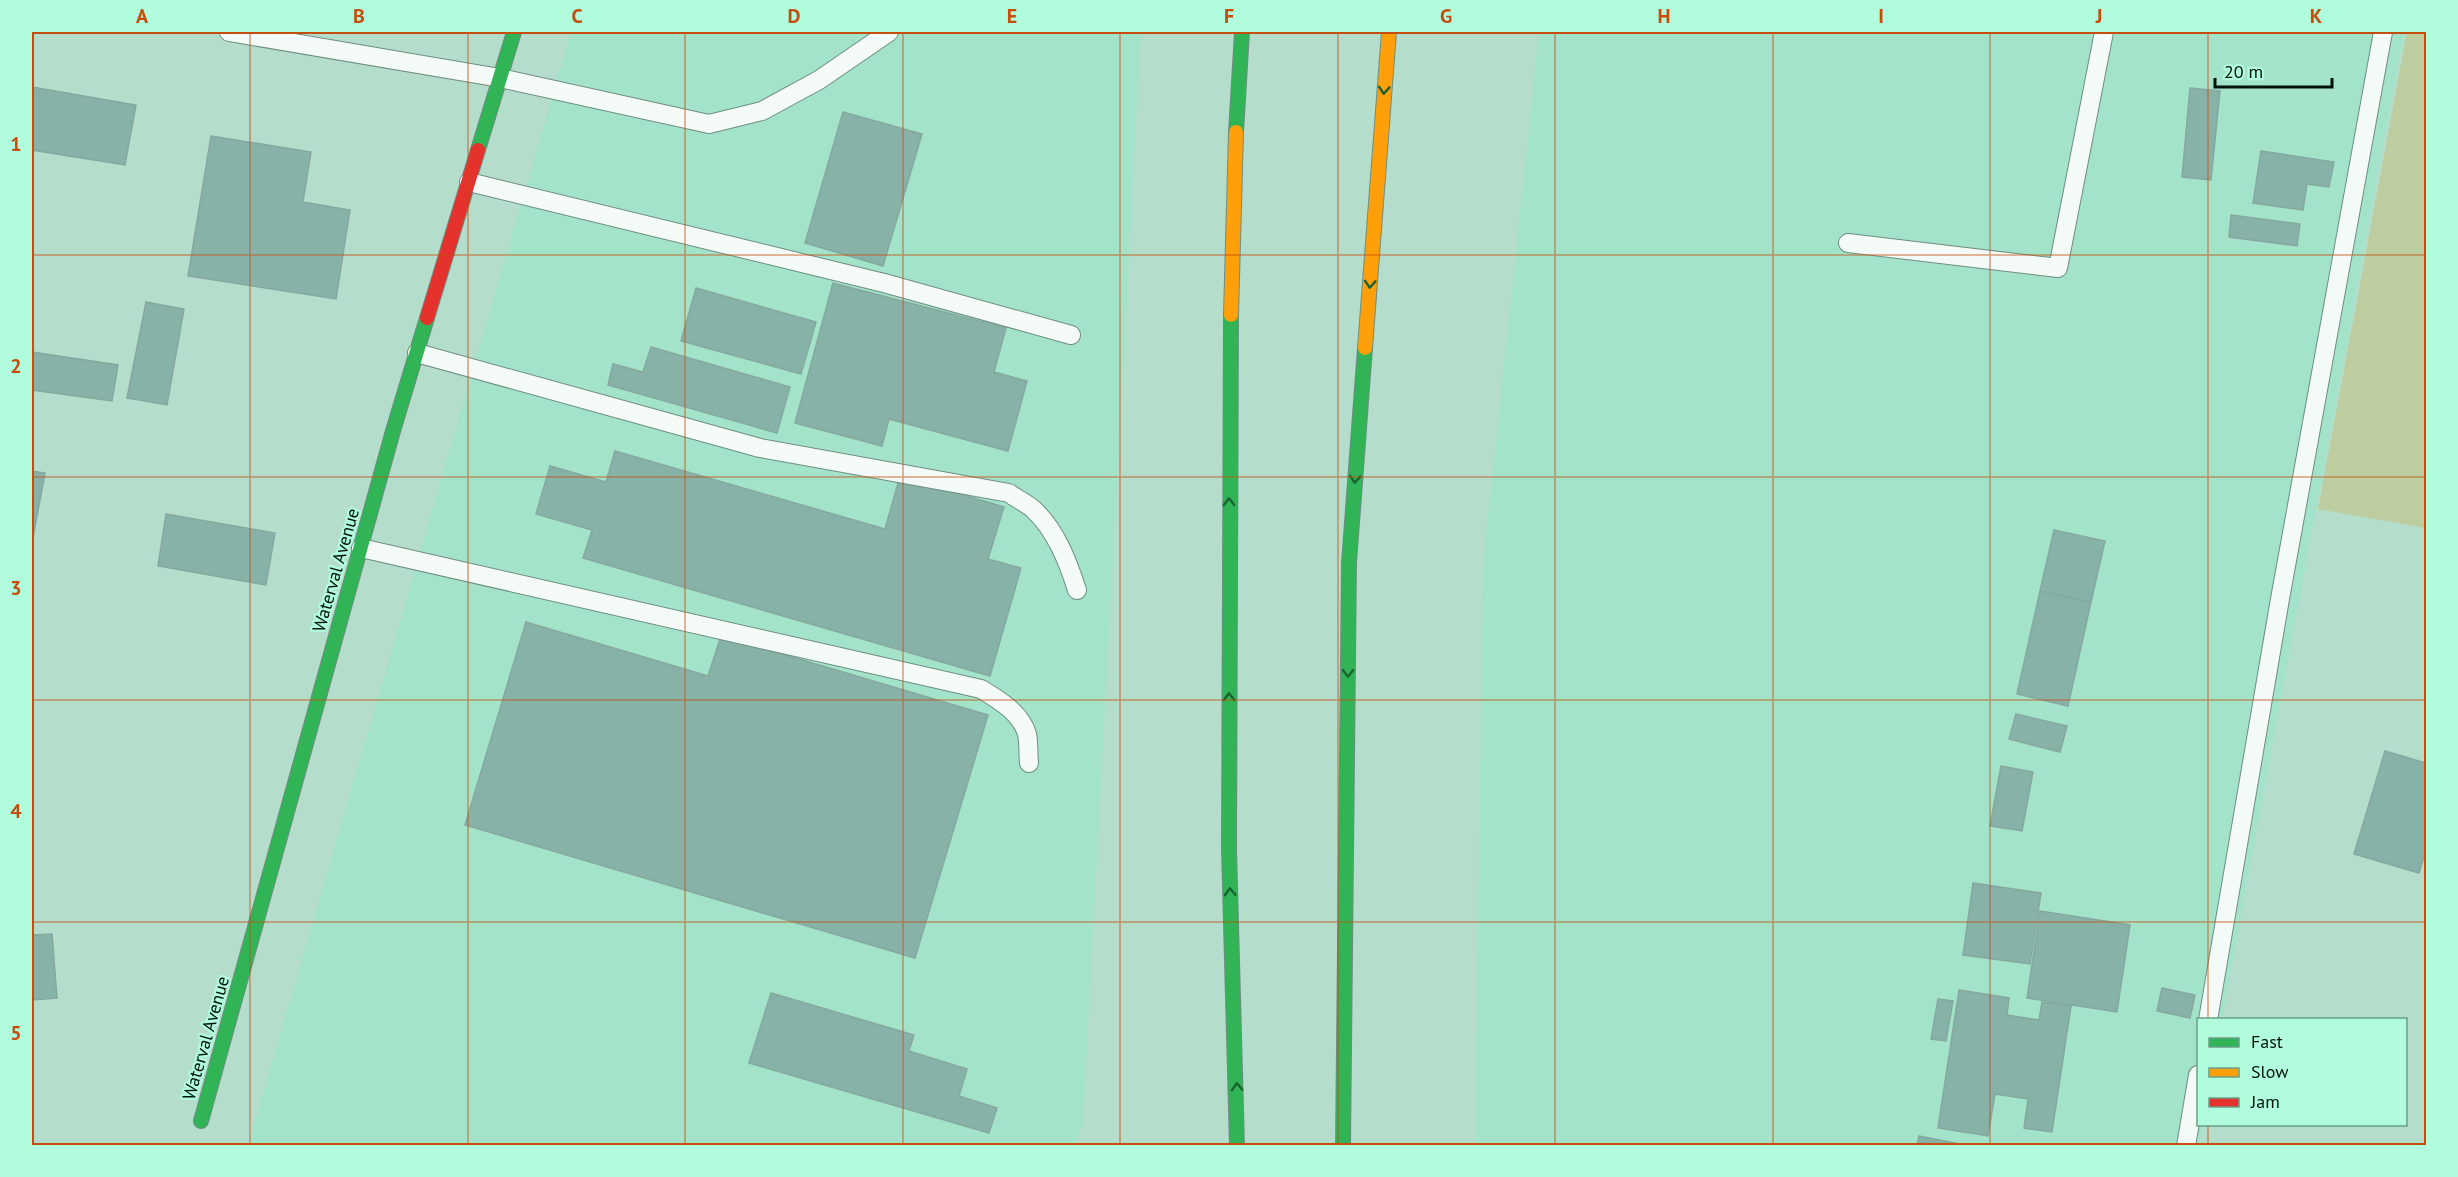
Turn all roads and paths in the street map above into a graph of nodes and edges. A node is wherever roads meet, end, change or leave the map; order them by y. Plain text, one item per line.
1 (229, 32) edge
2 (514, 32) edge
3 (889, 32) edge
4 (1242, 32) edge
5 (1389, 32) edge
6 (2104, 32) edge
7 (2383, 32) edge
8 (500, 78) junction
9 (469, 182) junction
10 (1848, 243) dead end
11 (1071, 335) dead end
12 (417, 354) junction
13 (361, 548) junction
14 (1077, 590) dead end
15 (1029, 763) dead end
16 (2208, 1018) edge
17 (2197, 1086) edge
18 (201, 1121) dead end
19 (1237, 1146) edge
20 (1342, 1146) edge
21 (2186, 1146) edge

1 - 8 lane
2 - 8 main road, Waterval Avenue
3 - 8 lane
19 -> 4 main road
5 -> 20 main road
6 - 10 lane
7 - 16 lane
8 - 9 main road, Waterval Avenue
9 - 11 lane
9 - 12 main road, Waterval Avenue
12 - 13 main road, Waterval Avenue
12 - 14 lane
13 - 15 lane
13 - 18 main road, Waterval Avenue
17 - 21 lane

